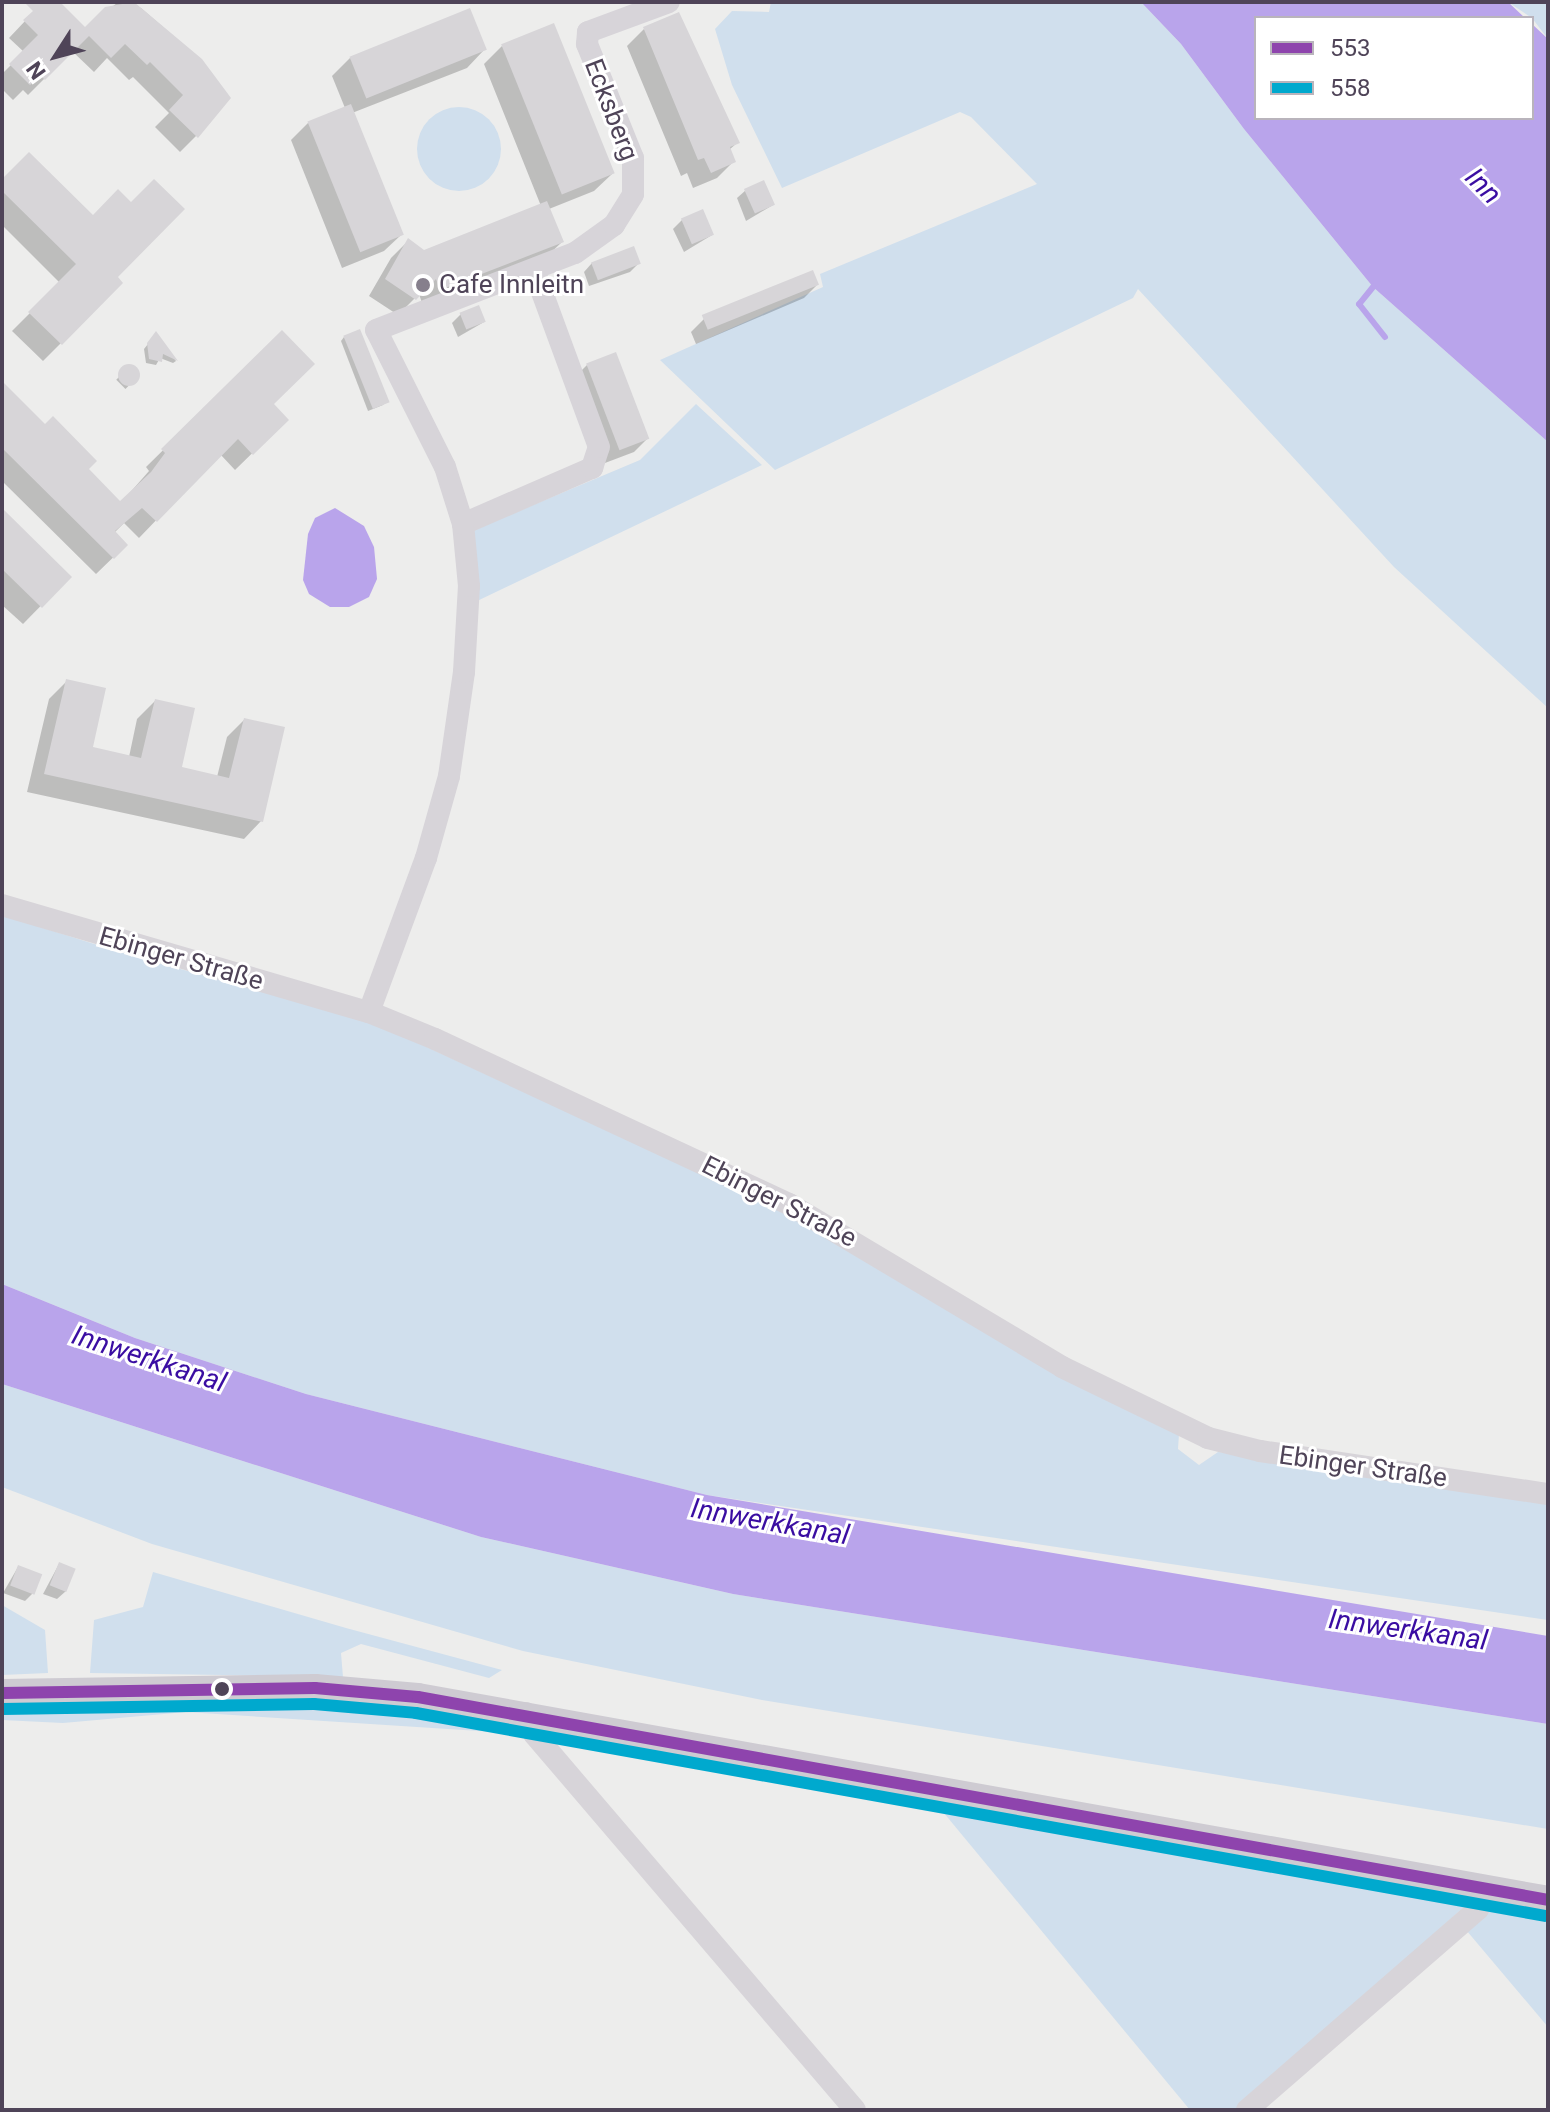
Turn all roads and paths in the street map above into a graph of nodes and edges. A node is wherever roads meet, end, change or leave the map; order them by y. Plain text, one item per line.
1 (669, 2) edge
2 (534, 270) junction
3 (463, 524) junction
4 (2, 905) edge
5 (369, 1012) junction
6 (1548, 1494) edge
7 (2, 1693) edge
8 (526, 1713) junction
9 (1489, 1889) junction
10 (1548, 1900) edge
11 (855, 2110) edge
12 (1247, 2110) edge

1 - 2 street, Ecksberg
2 - 3 street
2 - 3 street, Ecksberg
3 - 5 street
4 - 5 street, Ebinger Straße
5 - 6 street, Ebinger Straße
7 - 8 main road
8 - 9 main road
8 - 11 street
9 - 10 main road
9 - 12 street

